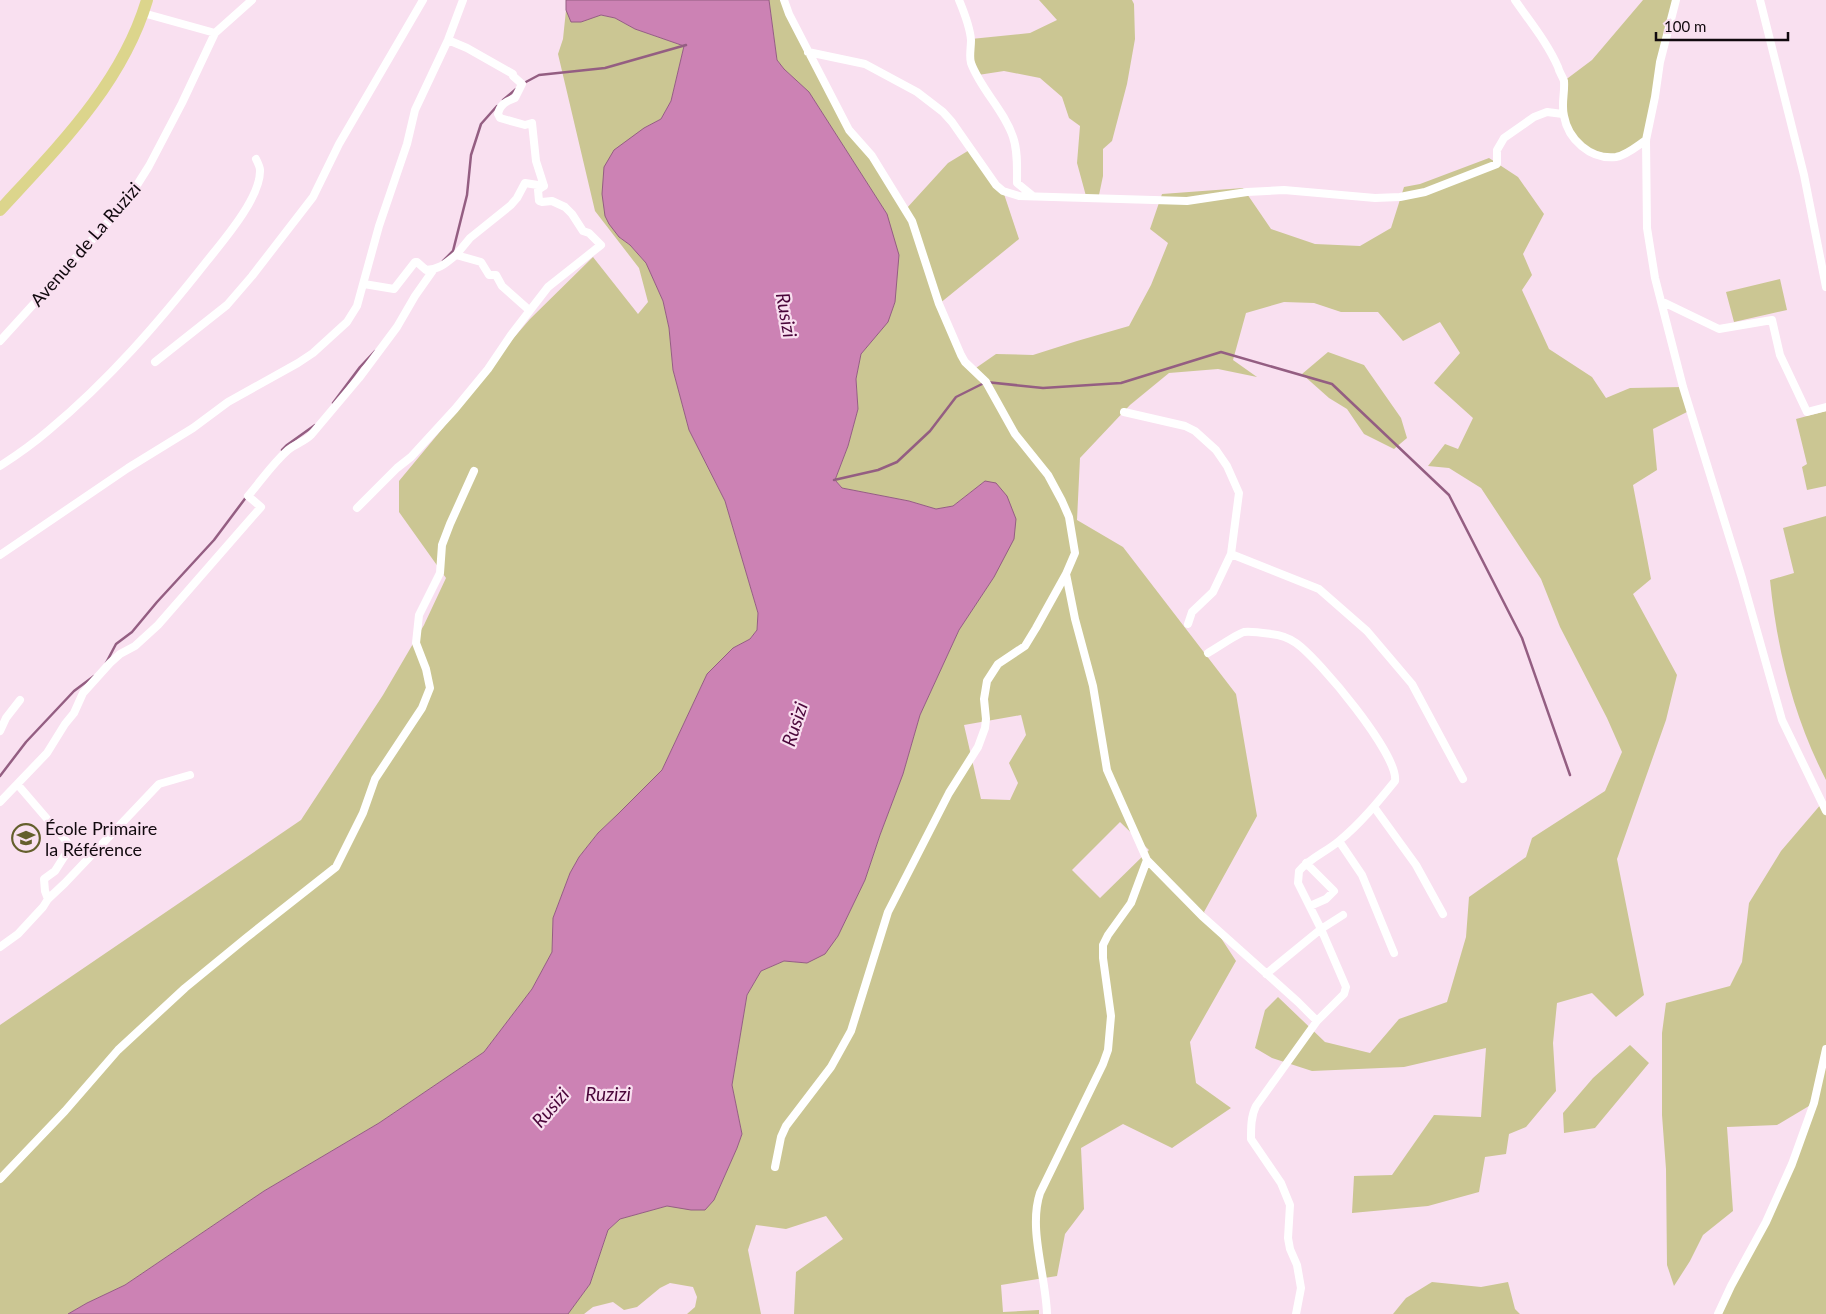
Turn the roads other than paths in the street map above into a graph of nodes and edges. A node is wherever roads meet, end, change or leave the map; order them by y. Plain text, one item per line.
1 (147, 0) edge
2 (252, 0) edge
3 (423, 0) edge
4 (463, 0) edge
5 (784, 0) edge
6 (959, 0) edge
7 (1514, 0) edge
8 (1676, 0) edge
9 (1760, 0) edge
10 (143, 13) junction
11 (215, 33) junction
12 (448, 40) junction
13 (808, 52) junction
14 (1563, 114) junction
15 (1646, 140) junction
16 (256, 159) dead end
17 (544, 186) junction
18 (1033, 196) junction
19 (0, 210) edge
20 (456, 255) junction
21 (434, 269) junction
22 (364, 284) junction
23 (1826, 287) edge
24 (1661, 301) junction
25 (529, 310) junction
26 (0, 341) edge
27 (155, 362) dead end
28 (1826, 407) edge
29 (1124, 412) dead end
30 (0, 466) edge
31 (474, 472) dead end
32 (357, 508) dead end
33 (1231, 554) junction
34 (0, 555) edge
35 (1066, 574) junction
36 (1188, 624) dead end
37 (1208, 653) dead end
38 (20, 700) dead end
39 (0, 731) edge
40 (190, 775) dead end
41 (1462, 779) dead end
42 (18, 785) junction
43 (0, 802) edge
44 (1374, 807) junction
45 (1826, 811) edge
46 (1339, 841) junction
47 (1147, 860) junction
48 (1306, 863) junction
49 (48, 899) junction
50 (1310, 906) junction
51 (1443, 914) dead end
52 (1343, 915) dead end
53 (1321, 929) junction
54 (0, 948) edge
55 (1394, 953) dead end
56 (1266, 974) junction
57 (1317, 1022) junction
58 (1826, 1049) edge
59 (775, 1167) dead end
60 (0, 1179) edge
61 (1046, 1314) edge
62 (1296, 1314) edge
63 (1718, 1314) edge

1 - 10 main road
2 - 11 street
3 - 27 street
4 - 12 street
5 - 13 street
6 - 18 street
7 - 14 street
8 - 15 street
9 - 23 street
10 - 11 street
10 - 19 main road
11 - 26 street, Avenue de La Ruzizi
12 - 17 street
12 - 22 street
13 - 18 street
13 - 35 street
14 - 15 street
14 - 18 street
15 - 24 street
16 - 30 street
17 - 20 street
17 - 25 street
20 - 21 street
20 - 25 street
21 - 22 street
21 - 42 street
22 - 34 street
24 - 28 street
24 - 45 street
25 - 32 street
29 - 33 street
31 - 60 street
33 - 36 street
33 - 41 street
35 - 47 street
35 - 59 street
37 - 44 street
38 - 39 street
40 - 49 street
42 - 43 street
42 - 49 street
44 - 46 street
44 - 51 street
46 - 48 street
46 - 55 street
47 - 56 street
47 - 61 street
48 - 50 street
48 - 50 street
49 - 54 street
50 - 53 street
52 - 53 street
53 - 56 street
53 - 57 street
56 - 57 street
57 - 62 street
58 - 63 street

